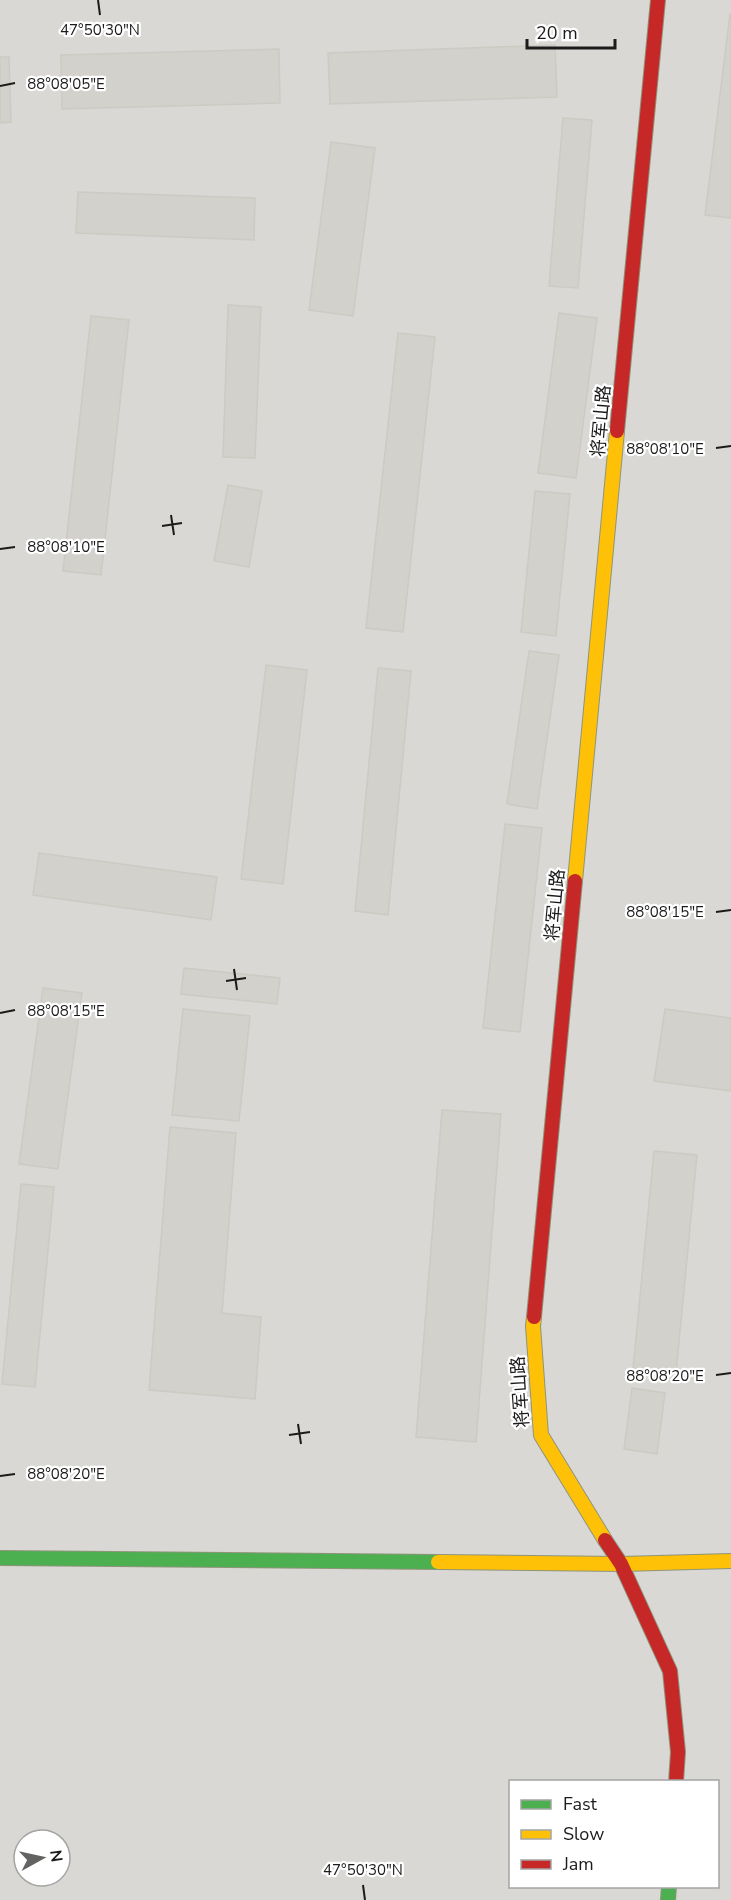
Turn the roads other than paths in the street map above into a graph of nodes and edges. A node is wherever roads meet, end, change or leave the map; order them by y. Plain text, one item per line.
1 (658, 0) edge
2 (0, 1558) edge
3 (731, 1561) edge
4 (621, 1564) junction
5 (676, 1780) edge

1 - 4 street, 将军山路
2 - 4 street
3 - 4 street
4 - 5 street, 将军山路

